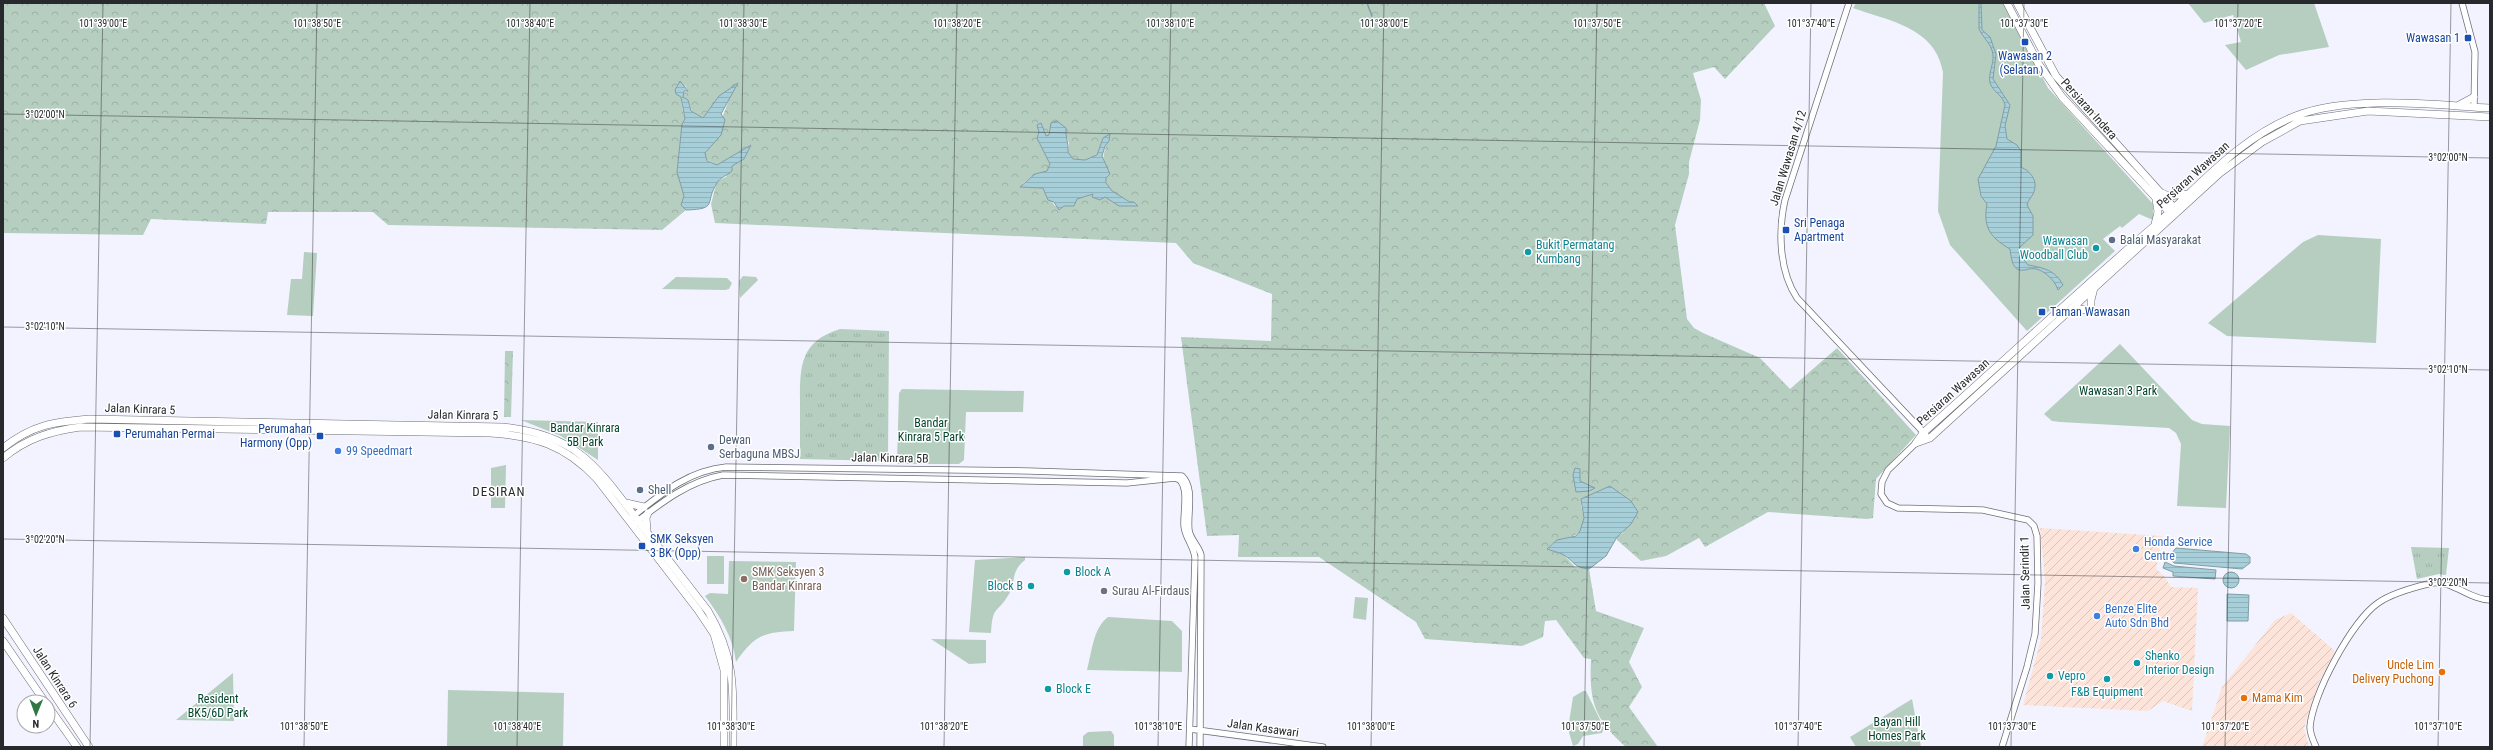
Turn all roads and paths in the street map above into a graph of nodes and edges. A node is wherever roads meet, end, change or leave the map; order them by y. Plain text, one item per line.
1 (1849, 3) edge
2 (2007, 3) edge
3 (2017, 3) edge
4 (2462, 3) edge
5 (2474, 97) junction
6 (2371, 103) junction
7 (2401, 105) junction
8 (2451, 106) junction
9 (2474, 107) junction
10 (2490, 108) edge
11 (2386, 112) junction
12 (2463, 116) junction
13 (2487, 117) edge
14 (2188, 194) junction
15 (2159, 195) junction
16 (2174, 212) junction
17 (2152, 227) junction
18 (2093, 283) junction
19 (2065, 310) junction
20 (148, 421) junction
21 (138, 427) junction
22 (161, 427) junction
23 (1924, 433) junction
24 (1930, 438) junction
25 (1916, 443) junction
26 (3, 448) edge
27 (3, 458) edge
28 (1167, 476) junction
29 (626, 503) junction
30 (646, 510) junction
31 (633, 520) junction
32 (647, 532) junction
33 (2490, 599) edge
34 (3, 618) edge
35 (3, 641) edge
36 (39, 694) edge
37 (56, 717) edge
38 (1190, 729) junction
39 (1200, 731) junction
40 (77, 747) edge
41 (88, 747) edge
42 (724, 747) edge
43 (733, 747) edge
44 (1189, 747) edge
45 (1200, 747) edge
46 (1324, 747) edge
47 (2002, 747) edge
48 (2316, 747) edge

1 - 23 street, Jalan Wawasan 4/12
2 - 15 main road, Persiaran Indera
3 - 15 main road, Persiaran Indera
4 - 5 street
5 - 8 main road
5 - 9 street
6 - 7 main road, Persiaran Wawasan
6 - 11 main road
6 - 14 main road, Persiaran Wawasan
7 - 8 main road, Persiaran Wawasan
7 - 11 main road
8 - 9 main road, Persiaran Wawasan
9 - 10 main road, Persiaran Wawasan
9 - 12 main road
9 - 13 main road
11 - 12 main road, Persiaran Wawasan
11 - 16 main road, Persiaran Wawasan
12 - 13 main road, Persiaran Wawasan
14 - 15 main road
14 - 16 main road, Persiaran Wawasan
15 - 16 main road, Persiaran Indera
15 - 17 main road
16 - 17 main road, Persiaran Wawasan
16 - 18 main road, Persiaran Wawasan
17 - 18 main road, Persiaran Wawasan
18 - 19 main road, Persiaran Wawasan
18 - 19 main road, Persiaran Wawasan
18 - 19 main road
19 - 23 main road, Persiaran Wawasan
19 - 24 main road, Persiaran Wawasan
20 - 21 main road
20 - 22 main road
20 - 26 main road, Jalan Kinrara 5
20 - 29 main road, Jalan Kinrara 5
21 - 22 main road, Jalan Kinrara 5
21 - 27 main road, Jalan Kinrara 5
22 - 31 main road, Jalan Kinrara 5
23 - 24 street, Jalan Wawasan 4/12
23 - 25 main road, Persiaran Wawasan
24 - 25 main road, Persiaran Wawasan
25 - 47 street, Jalan Serindit 1
28 - 30 street, Jalan Kinrara 5B
28 - 30 street, Jalan Kinrara 5B
28 - 38 street
28 - 39 street
29 - 30 main road
29 - 31 main road, Jalan Kinrara 5
30 - 31 street, Jalan Kinrara 5B
30 - 32 main road
31 - 32 main road, Jalan Kinrara 5
31 - 42 main road, Jalan Kinrara 5
32 - 43 main road, Jalan Kinrara 5
33 - 48 street
34 - 41 main road, Jalan Kinrara 6
35 - 36 main road, Jalan Kinrara 6
37 - 40 main road, Jalan Kinrara 6
38 - 39 street, Jalan Kasawari
38 - 44 street
39 - 45 street
39 - 46 street, Jalan Kasawari

